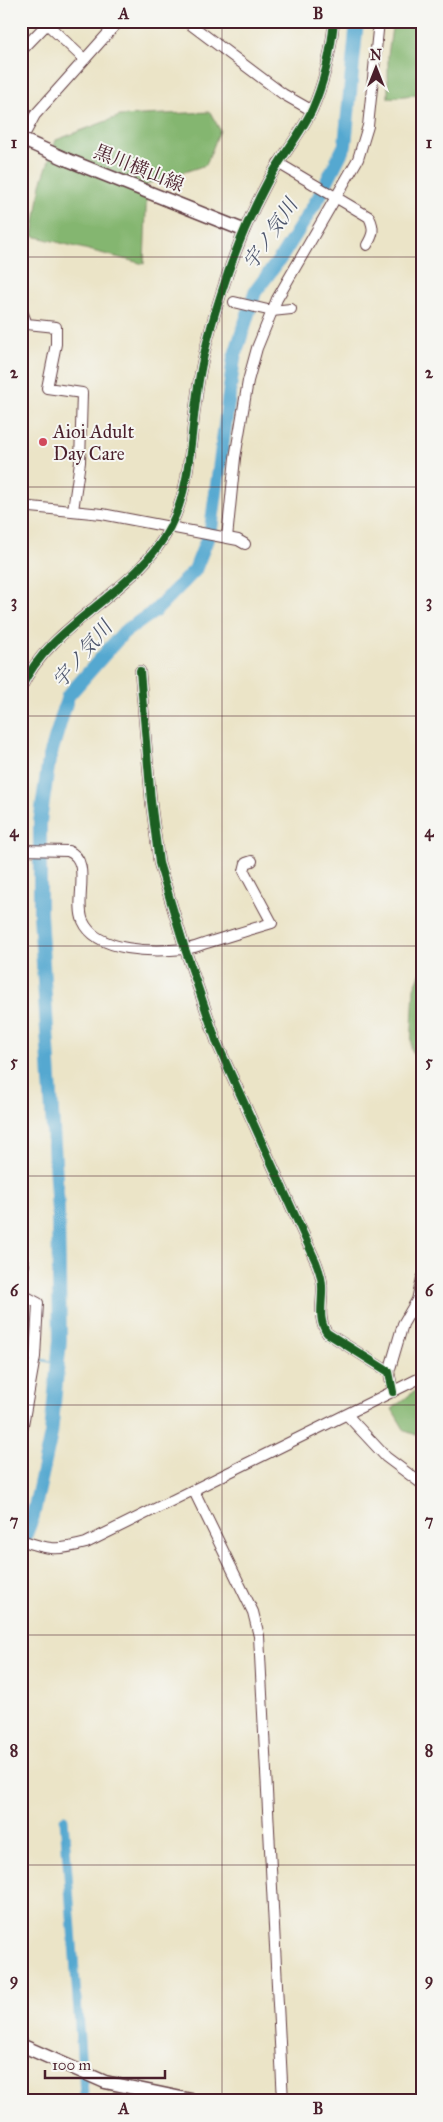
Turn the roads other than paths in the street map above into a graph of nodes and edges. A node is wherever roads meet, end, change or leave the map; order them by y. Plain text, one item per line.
1 (119, 21) edge
2 (186, 21) edge
3 (334, 21) edge
4 (379, 21) edge
5 (47, 22) edge
6 (21, 51) edge
7 (84, 58) junction
8 (312, 110) junction
9 (21, 140) edge
10 (278, 163) junction
11 (337, 198) junction
12 (243, 230) junction
13 (367, 245) dead end
14 (234, 302) dead end
15 (21, 309) edge
16 (291, 309) dead end
17 (270, 311) junction
18 (21, 506) edge
19 (73, 510) junction
20 (170, 528) junction
21 (226, 538) junction
22 (245, 544) dead end
23 (140, 671) dead end
24 (21, 688) edge
25 (21, 850) edge
26 (252, 861) dead end
27 (185, 949) junction
28 (21, 1258) edge
29 (21, 1271) edge
30 (422, 1278) edge
31 (21, 1294) edge
32 (389, 1372) junction
33 (422, 1377) edge
34 (393, 1392) junction
35 (348, 1415) junction
36 (21, 1436) edge
37 (422, 1484) edge
38 (194, 1490) junction
39 (21, 1540) edge
40 (21, 2045) edge
41 (196, 2101) edge
42 (283, 2101) edge

1 - 7 street
2 - 8 street
3 - 8 street
4 - 11 street
5 - 6 street
5 - 7 street
7 - 9 street
8 - 10 street
9 - 12 main road, 黒川横山線, bridge
10 - 11 street
10 - 12 street
11 - 13 street
11 - 17 street
12 - 20 street
14 - 17 street
15 - 19 street
16 - 17 street
17 - 21 street
18 - 19 street
19 - 20 street
20 - 21 street
20 - 24 street
21 - 22 street
23 - 27 street
25 - 27 street
26 - 27 street
27 - 32 street
28 - 29 street
30 - 32 street
31 - 36 street
32 - 34 street
33 - 34 street
34 - 35 street
35 - 37 street
35 - 38 street
38 - 39 street
38 - 42 street
40 - 41 main road

